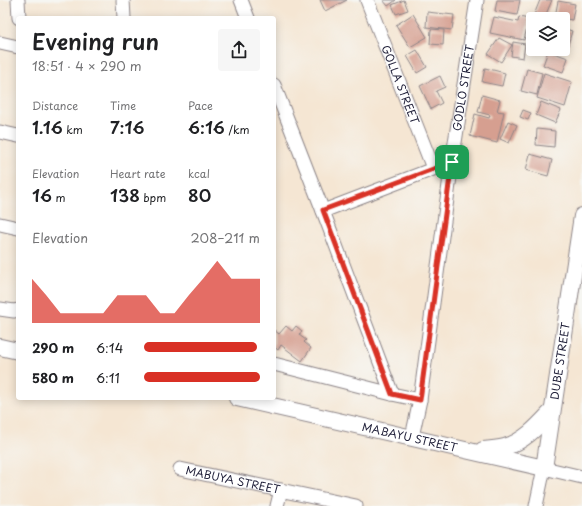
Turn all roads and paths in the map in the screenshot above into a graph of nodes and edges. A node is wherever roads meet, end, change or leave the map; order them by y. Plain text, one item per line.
1 (18, 0) edge
2 (123, 0) edge
3 (241, 0) edge
4 (368, 0) edge
5 (477, 0) edge
6 (19, 16) edge
7 (124, 16) edge
8 (247, 16) edge
9 (0, 43) edge
10 (16, 47) edge
11 (276, 90) edge
12 (0, 132) edge
13 (16, 136) edge
14 (452, 162) junction
15 (433, 168) junction
16 (323, 210) junction
17 (582, 216) edge
18 (0, 224) edge
19 (16, 228) edge
20 (0, 309) edge
21 (16, 310) edge
22 (0, 347) edge
23 (16, 351) edge
24 (276, 365) edge
25 (392, 394) junction
26 (246, 400) edge
27 (420, 400) junction
28 (552, 411) junction
29 (412, 437) junction
30 (473, 451) junction
31 (544, 468) junction
32 (180, 469) dead end
33 (582, 476) edge
34 (281, 490) junction
35 (277, 506) edge
36 (356, 506) edge
37 (536, 506) edge

1 - 6 street
2 - 7 street
3 - 8 street
4 - 15 street, GOLLA STREET
5 - 14 street, GODLO STREET
9 - 10 street
11 - 16 street
12 - 13 street
14 - 15 street
14 - 27 street, GODLO STREET
15 - 16 street
16 - 25 street
17 - 28 street, DUBE STREET
18 - 19 street
20 - 21 street
22 - 23 street
24 - 25 street
25 - 27 street
26 - 29 street, MABAYU STREET
27 - 29 street, GODLO STREET
28 - 30 street
28 - 31 street, DUBE STREET
29 - 30 street, MABAYU STREET
30 - 31 street, MABAYU STREET
31 - 33 street, MABAYU STREET
31 - 37 street, DUBE STREET
32 - 34 street, MABUYA STREET
34 - 35 street
34 - 36 street, MABUYA STREET

